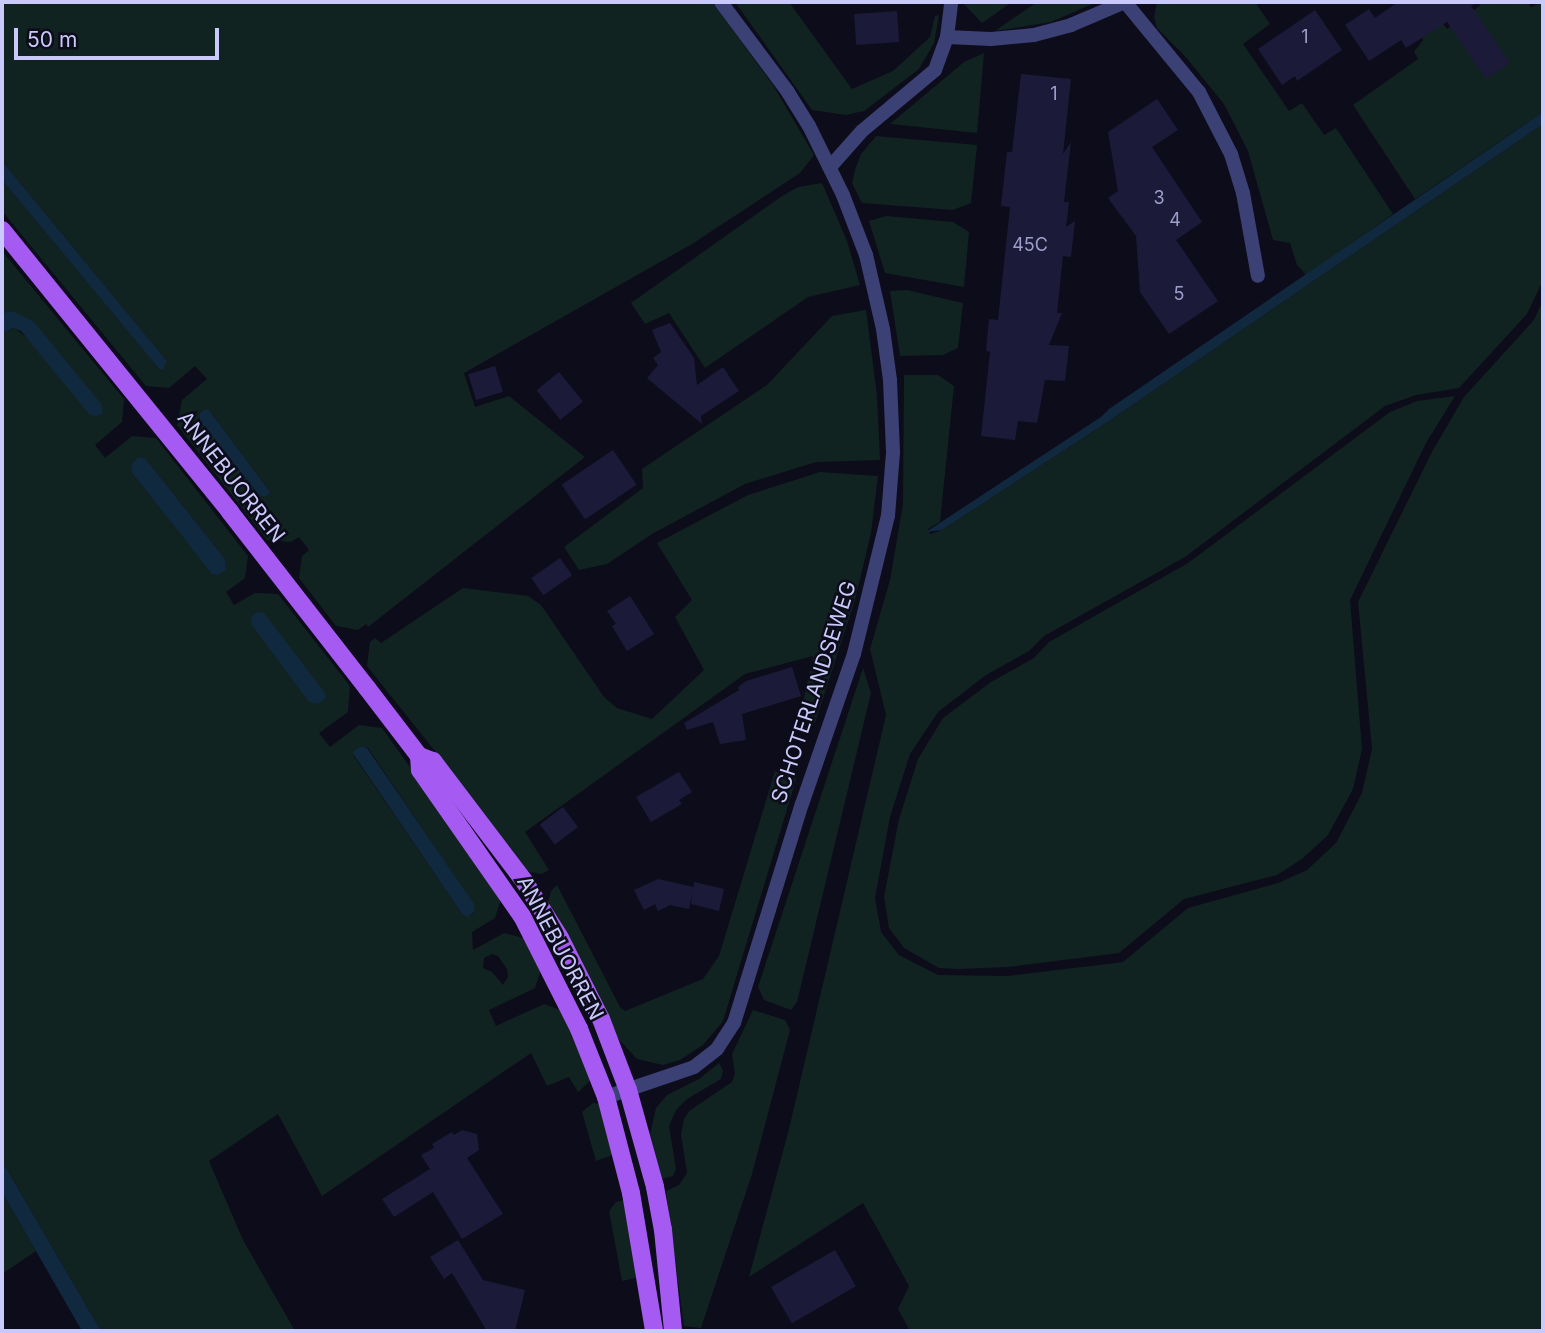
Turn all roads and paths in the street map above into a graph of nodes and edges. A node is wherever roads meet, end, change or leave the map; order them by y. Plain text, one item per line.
1 (721, 2) edge
2 (951, 2) edge
3 (1125, 2) edge
4 (947, 37) junction
5 (830, 167) junction
6 (2, 230) edge
7 (1258, 276) dead end
8 (419, 756) junction
9 (628, 1090) junction
10 (606, 1097) junction
11 (654, 1331) edge
12 (673, 1331) edge

1 - 5 street, SCHOTERLANDSEWEG
2 - 4 street
3 - 4 street
3 - 7 street
4 - 5 street
5 - 9 street, SCHOTERLANDSEWEG
6 - 8 main road, ANNEBUORREN
8 - 9 main road, ANNEBUORREN
8 - 10 main road, ANNEBUORREN
9 - 10 street, SCHOTERLANDSEWEG
9 - 12 main road
10 - 11 main road

